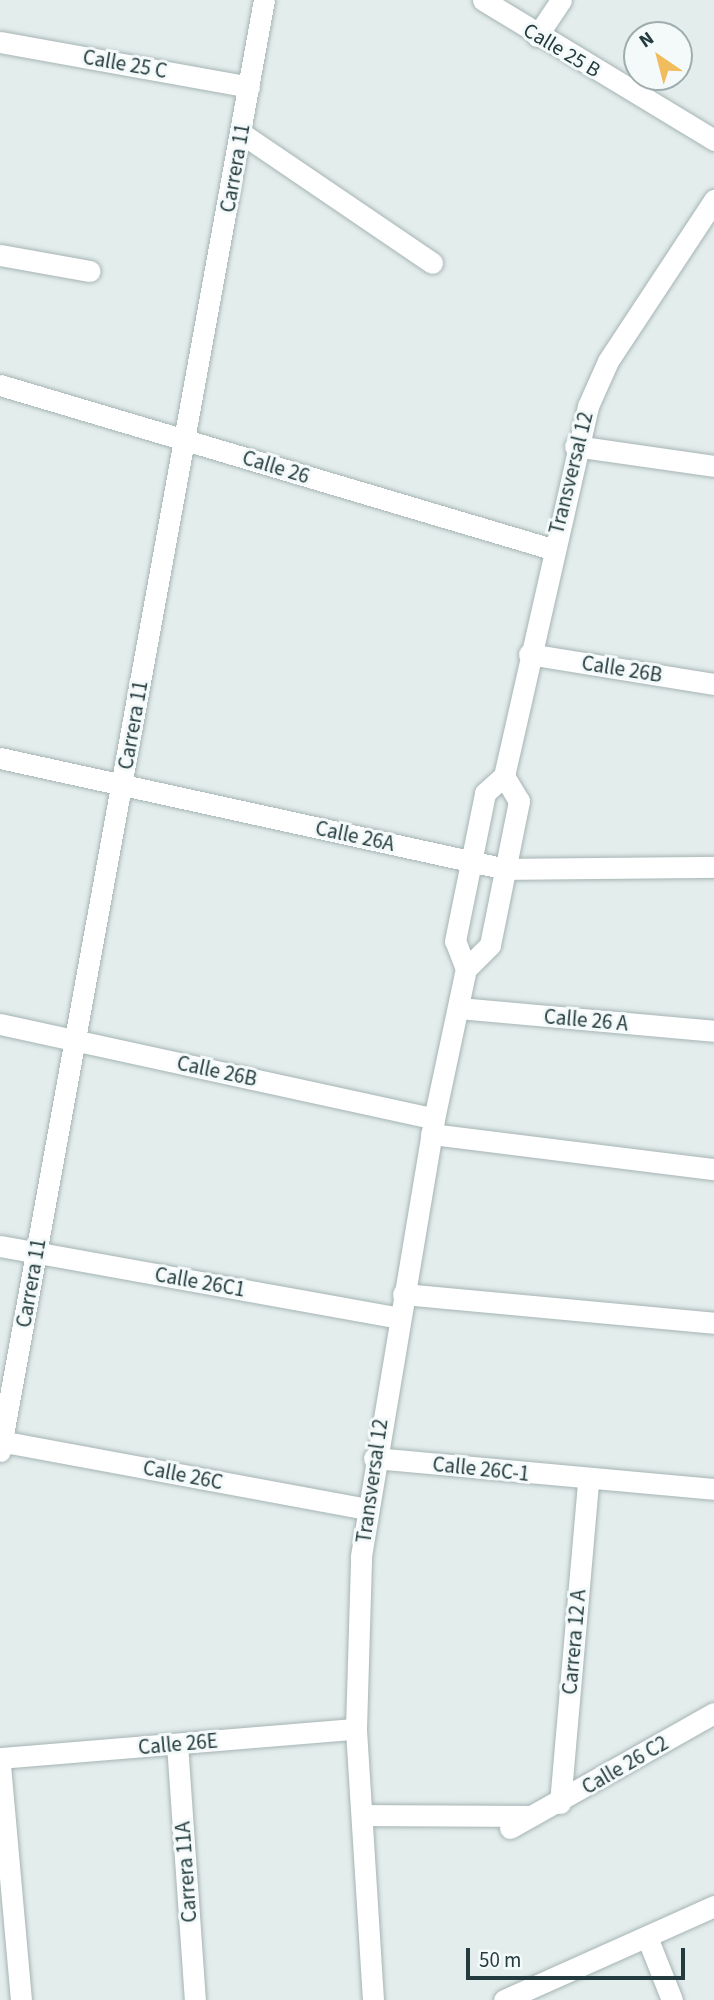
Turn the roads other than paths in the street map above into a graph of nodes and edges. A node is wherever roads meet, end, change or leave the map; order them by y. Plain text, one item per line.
1 (264, 0) edge
2 (483, 0) edge
3 (561, 0) edge
4 (537, 36) junction
5 (0, 42) edge
6 (249, 87) junction
7 (241, 133) junction
8 (714, 140) edge
9 (714, 201) edge
10 (0, 255) edge
11 (432, 263) dead end
12 (90, 271) dead end
13 (0, 385) edge
14 (185, 440) junction
15 (575, 446) junction
16 (714, 466) edge
17 (552, 549) junction
18 (529, 654) junction
19 (714, 684) edge
20 (0, 758) edge
21 (504, 776) junction
22 (122, 785) junction
23 (471, 861) junction
24 (714, 867) edge
25 (506, 869) junction
26 (467, 969) junction
27 (458, 1008) junction
28 (0, 1024) edge
29 (714, 1031) edge
30 (75, 1040) junction
31 (433, 1126) junction
32 (714, 1169) edge
33 (0, 1246) edge
34 (36, 1253) junction
35 (404, 1294) junction
36 (399, 1318) junction
37 (714, 1323) edge
38 (0, 1444) edge
39 (374, 1458) junction
40 (588, 1480) junction
41 (714, 1489) edge
42 (366, 1510) junction
43 (714, 1713) edge
44 (356, 1729) junction
45 (177, 1744) junction
46 (0, 1758) edge
47 (0, 1765) edge
48 (560, 1803) junction
49 (362, 1815) junction
50 (535, 1816) junction
51 (510, 1828) dead end
52 (714, 1906) edge
53 (647, 1937) junction
54 (21, 2000) edge
55 (195, 2000) edge
56 (373, 2000) edge
57 (504, 2000) edge
58 (672, 2000) edge

1 - 6 street, Carrera 11
2 - 4 street, Calle 25 B
3 - 4 street
4 - 8 street, Calle 25 B
5 - 6 street, Calle 25 C
6 - 7 street, Carrera 11
7 - 11 street
7 - 14 street, Carrera 11
9 - 15 street, Transversal 12
10 - 12 street
13 - 14 street, Calle 26
14 - 17 street, Calle 26
14 - 22 street, Carrera 11
15 - 16 street
15 - 17 street, Transversal 12
17 - 18 street, Transversal 12
18 - 19 street, Calle 26B
18 - 21 street, Transversal 12
20 - 22 street, Calle 26A
21 - 23 street, Transversal 12
21 - 25 street
22 - 23 street, Calle 26A
22 - 30 street, Carrera 11
23 - 25 street, Calle 26A
23 - 26 street, Transversal 12
24 - 25 street, Calle 26A
25 - 26 street
26 - 27 street, Transversal 12
27 - 29 street, Calle 26 A
27 - 31 street, Transversal 12
28 - 30 street, Calle 26B
30 - 31 street, Calle 26B
30 - 34 street, Carrera 11
31 - 32 street, Calle 26B
31 - 35 street, Transversal 12
33 - 34 street, Calle 26C1
34 - 36 street, Calle 26C1
34 - 38 street, Carrera 11
35 - 36 street, Transversal 12
35 - 37 street
36 - 39 street, Transversal 12
38 - 42 street, Calle 26C
39 - 40 street, Calle 26C-1
39 - 42 street, Transversal 12
40 - 41 street
40 - 48 street, Carrera 12 A
42 - 44 street, Transversal 12
43 - 48 street, Calle 26 C2
44 - 45 street, Calle 26E
44 - 49 street, Transversal 12
45 - 46 street, Calle 26E
45 - 55 street, Carrera 11A
47 - 54 street
48 - 50 street, Calle 26 C2
49 - 50 street, Calle 26 C2
49 - 56 street, Transversal 12
50 - 51 street, Calle 26 C2
52 - 53 street
53 - 57 street
53 - 58 street

